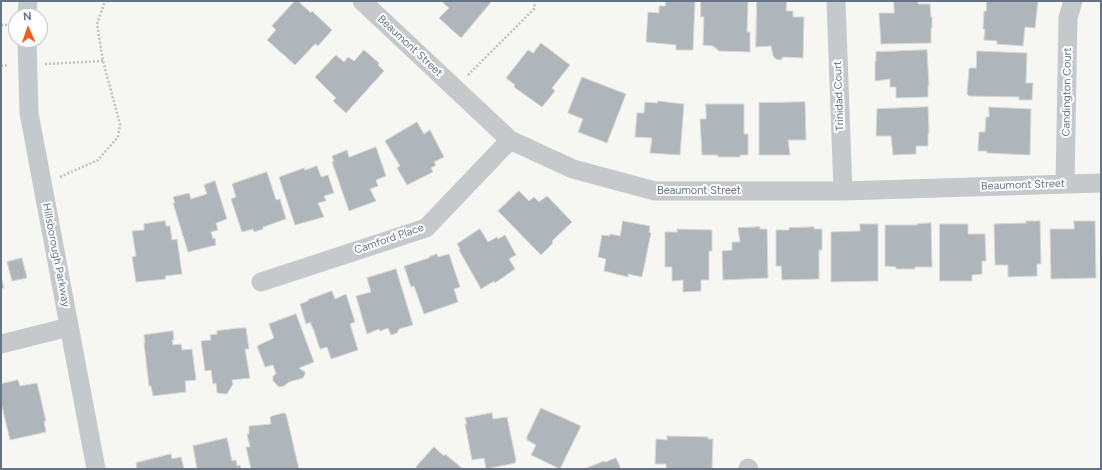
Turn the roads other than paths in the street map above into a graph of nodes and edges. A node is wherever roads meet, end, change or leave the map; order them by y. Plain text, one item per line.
1 (362, 1) edge
2 (836, 1) edge
3 (1072, 1) edge
4 (27, 48) edge
5 (510, 140) junction
6 (1065, 184) junction
7 (1101, 184) edge
8 (843, 191) junction
9 (261, 282) dead end
10 (69, 327) junction
11 (1, 344) edge
12 (96, 469) edge

1 - 5 street, Beaumont Street
2 - 8 street, Trinidad Court
3 - 6 street, Candington Court
4 - 10 street, Hillsborough Parkway
5 - 8 street, Beaumont Street
5 - 9 street, Camford Place
6 - 7 street, Beaumont Street
6 - 8 street, Beaumont Street
10 - 11 street
10 - 12 street, Hillsborough Parkway

